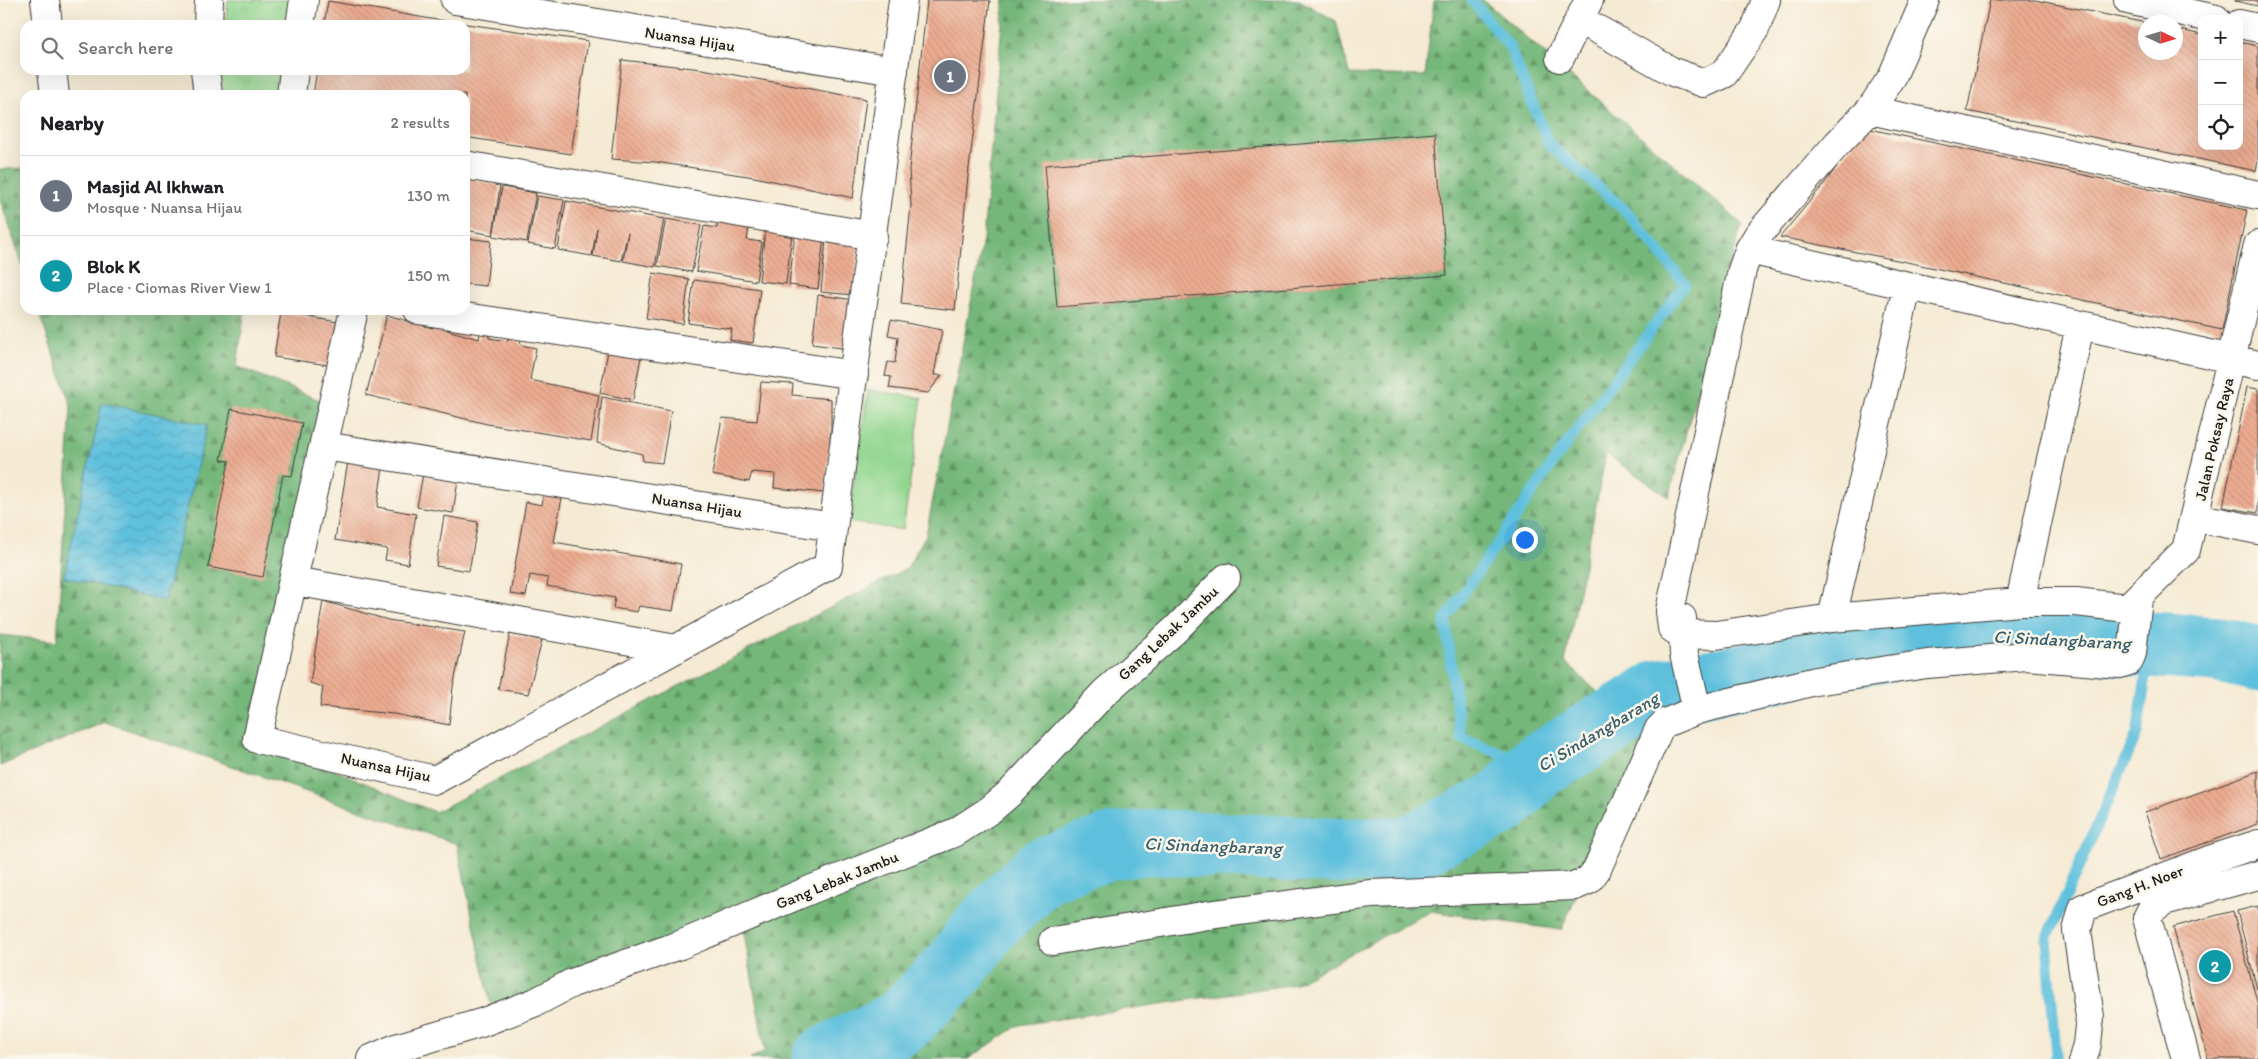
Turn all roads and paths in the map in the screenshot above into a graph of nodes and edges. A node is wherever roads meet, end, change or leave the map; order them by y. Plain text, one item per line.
1 (45, 0) edge
2 (209, 0) edge
3 (304, 0) edge
4 (454, 0) edge
5 (904, 0) edge
6 (1766, 0) edge
7 (1925, 0) edge
8 (2128, 0) edge
9 (487, 3) edge
10 (1584, 10) edge
11 (2198, 15) edge
12 (47, 20) edge
13 (208, 20) edge
14 (301, 20) edge
15 (2243, 25) edge
16 (2258, 28) edge
17 (1560, 58) dead end
18 (894, 71) junction
19 (53, 75) edge
20 (206, 75) edge
21 (293, 75) edge
22 (54, 90) edge
23 (207, 90) edge
24 (292, 90) edge
25 (1870, 110) junction
26 (470, 166) edge
27 (2258, 195) edge
28 (872, 236) junction
29 (2258, 245) edge
30 (1749, 250) junction
31 (1907, 287) junction
32 (353, 315) edge
33 (452, 315) edge
34 (2080, 326) junction
35 (2245, 362) edge
36 (854, 375) junction
37 (324, 446) junction
38 (2195, 517) junction
39 (833, 527) junction
40 (2258, 530) edge
41 (1226, 578) dead end
42 (294, 581) junction
43 (2020, 602) junction
44 (2132, 604) junction
45 (1832, 618) junction
46 (1672, 628) junction
47 (676, 649) junction
48 (1696, 706) junction
49 (2258, 844) edge
50 (2258, 875) edge
51 (1053, 941) dead end
52 (370, 1059) edge
53 (2083, 1059) edge
54 (2186, 1059) edge

1 - 12 street
2 - 13 street
3 - 14 street
4 - 9 street, Nuansa Hijau
5 - 18 street, Nuansa Hijau
6 - 10 street
7 - 25 street
8 - 11 street
9 - 18 street, Nuansa Hijau
10 - 17 street
15 - 16 street
18 - 28 street, Nuansa Hijau
19 - 22 street
20 - 23 street
21 - 24 street
25 - 27 street
25 - 30 street
26 - 28 street
28 - 36 street, Nuansa Hijau
29 - 35 street, Jalan Poksay Raya
30 - 31 street
30 - 46 street
31 - 34 street
31 - 45 street
32 - 37 street, Nuansa Hijau
33 - 36 street
34 - 35 street
34 - 43 street
35 - 38 street, Jalan Poksay Raya
36 - 39 street, Nuansa Hijau
37 - 39 street, Nuansa Hijau
37 - 42 street, Nuansa Hijau
38 - 40 street
38 - 44 street, Jalan Poksay Raya
39 - 47 street, Nuansa Hijau
41 - 52 street, Gang Lebak Jambu
42 - 47 street
42 - 47 street, Nuansa Hijau
43 - 44 street
43 - 45 street
44 - 48 street
45 - 46 street
46 - 48 street
48 - 51 street
49 - 53 street, Gang H. Noer
50 - 54 street

